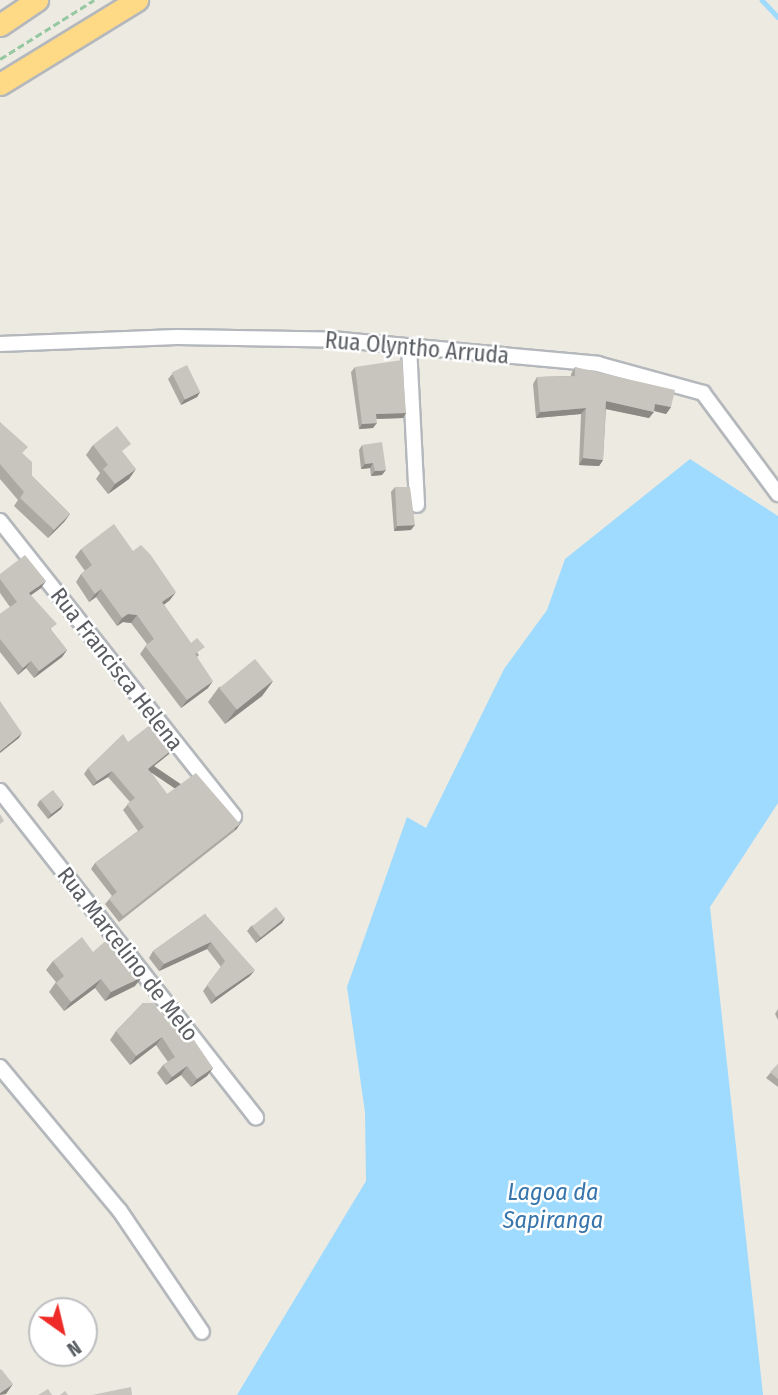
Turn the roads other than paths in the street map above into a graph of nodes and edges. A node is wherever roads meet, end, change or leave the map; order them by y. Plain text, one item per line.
1 (37, 0) edge
2 (137, 0) edge
3 (0, 25) edge
4 (0, 85) edge
5 (0, 344) edge
6 (409, 346) junction
7 (778, 494) edge
8 (417, 505) dead end
9 (0, 521) edge
10 (0, 790) edge
11 (234, 816) edge
12 (0, 1068) edge
13 (256, 1117) dead end
14 (202, 1332) dead end

1 - 3 highway
2 - 4 highway
5 - 6 street, Rua Olyntho Arruda
6 - 7 street, Rua Olyntho Arruda
6 - 8 street
9 - 11 street, Rua Francisca Helena
10 - 13 street, Rua Marcelino de Melo
12 - 14 street

